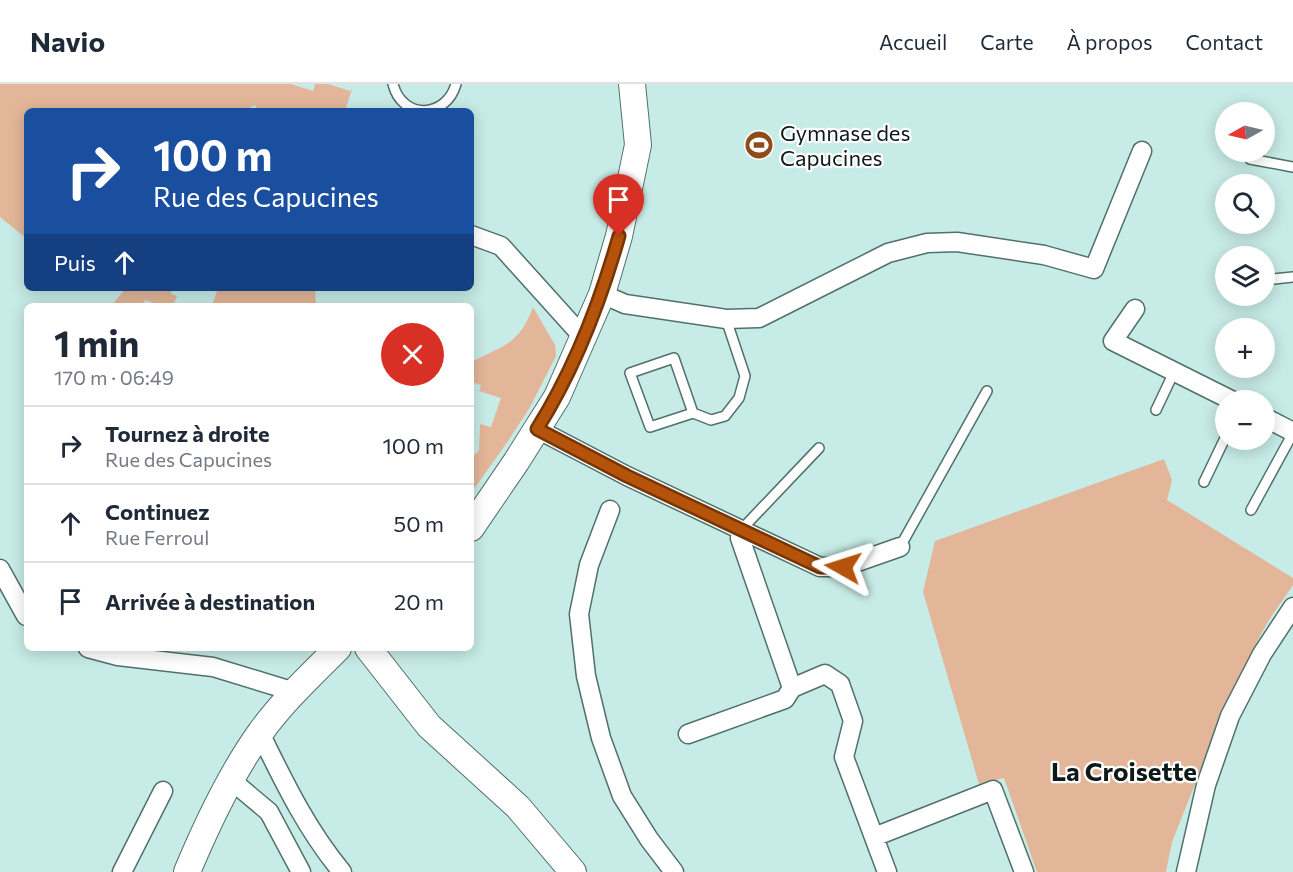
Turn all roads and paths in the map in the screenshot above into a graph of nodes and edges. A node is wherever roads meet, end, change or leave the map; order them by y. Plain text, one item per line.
1 (393, 84) edge
2 (456, 84) edge
3 (632, 84) edge
4 (410, 108) edge
5 (437, 108) edge
6 (1142, 151) dead end
7 (1266, 162) edge
8 (1293, 167) edge
9 (474, 236) edge
10 (1293, 277) edge
11 (1275, 279) edge
12 (602, 294) junction
13 (1135, 309) dead end
14 (726, 319) junction
15 (583, 337) junction
16 (1174, 372) junction
17 (987, 391) dead end
18 (1215, 392) edge
19 (1156, 410) dead end
20 (693, 413) junction
21 (1275, 423) edge
22 (537, 429) junction
23 (1293, 432) edge
24 (819, 448) dead end
25 (1219, 450) edge
26 (1204, 482) dead end
27 (610, 510) dead end
28 (1251, 510) dead end
29 (474, 524) edge
30 (741, 530) junction
31 (900, 547) joint
32 (0, 569) edge
33 (0, 597) edge
34 (1293, 607) edge
35 (24, 611) edge
36 (24, 614) edge
37 (99, 651) edge
38 (335, 651) edge
39 (370, 651) edge
40 (792, 688) junction
41 (294, 692) junction
42 (260, 733) junction
43 (688, 734) dead end
44 (231, 780) junction
45 (163, 791) dead end
46 (874, 837) junction
47 (122, 872) edge
48 (187, 872) edge
49 (301, 872) edge
50 (342, 872) edge
51 (573, 872) edge
52 (674, 872) edge
53 (887, 872) edge
54 (1024, 872) edge
55 (1186, 872) edge

1 - 4 lane
2 - 5 lane
3 - 12 street
6 - 14 street
7 - 8 lane
9 - 15 street
10 - 11 lane
12 - 14 street
12 - 15 street
13 - 16 street
14 - 20 lane
15 - 22 street
16 - 18 street
16 - 19 lane
17 - 31 lane
20 - 20 lane
21 - 23 street
22 - 29 street
22 - 30 street
23 - 28 lane
24 - 30 lane
25 - 26 lane
27 - 52 street
30 - 31 street
30 - 40 street
32 - 35 street
33 - 36 street
34 - 55 street
37 - 41 street
38 - 41 street
39 - 51 street
40 - 43 street
40 - 46 street
41 - 42 street
42 - 44 street
42 - 50 street
44 - 48 street
44 - 49 street
45 - 47 street
46 - 53 street
46 - 54 street

